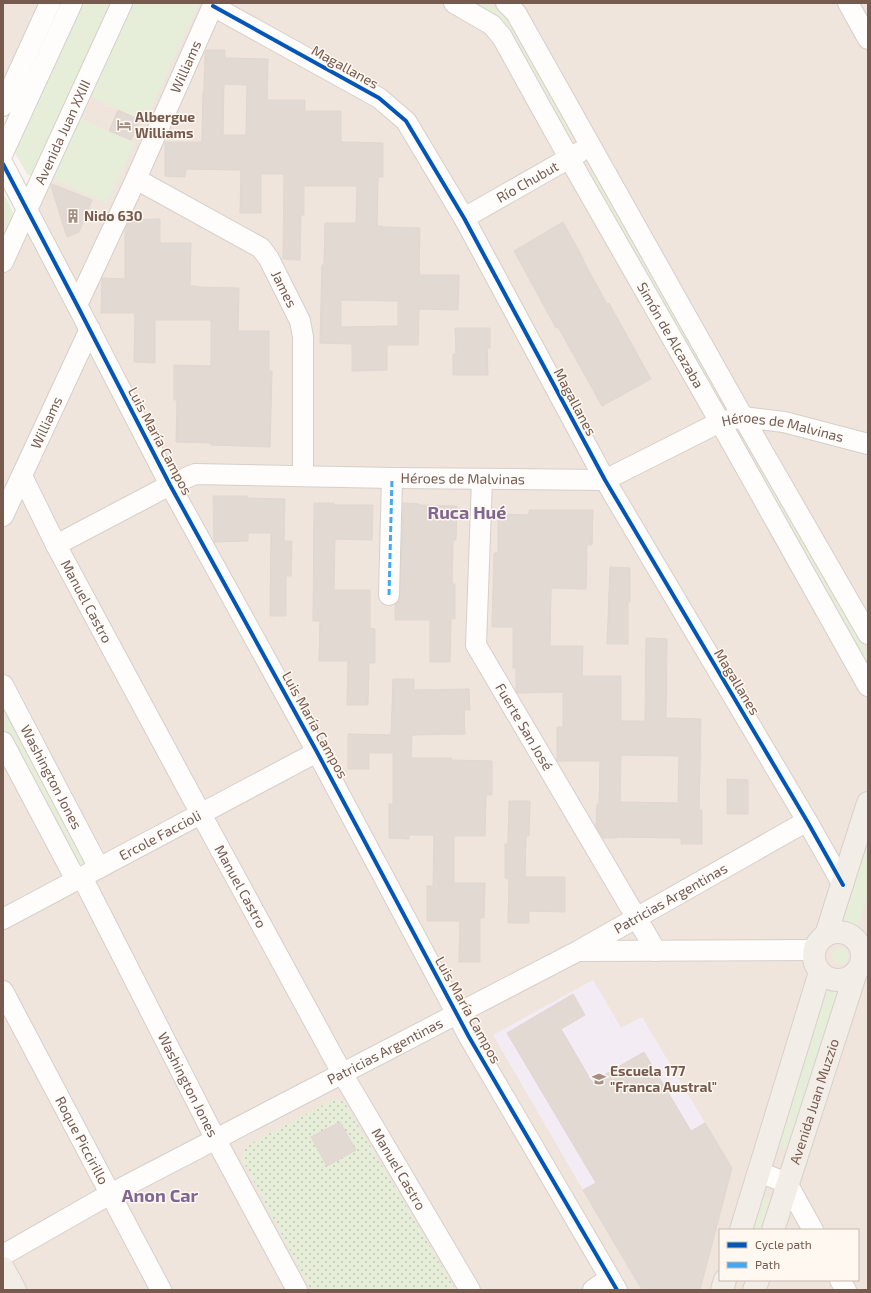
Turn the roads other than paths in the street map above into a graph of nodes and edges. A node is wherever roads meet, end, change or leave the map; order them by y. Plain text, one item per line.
1 (50, 3) edge
2 (72, 3) edge
3 (122, 3) edge
4 (454, 3) edge
5 (506, 3) edge
6 (848, 3) edge
7 (213, 4) edge
8 (868, 38) edge
9 (3, 103) edge
10 (590, 146) junction
11 (3, 153) edge
12 (570, 158) junction
13 (3, 164) edge
14 (136, 179) junction
15 (27, 209) junction
16 (464, 218) junction
17 (3, 262) edge
18 (77, 305) junction
19 (90, 330) junction
20 (743, 417) junction
21 (720, 422) junction
22 (868, 444) edge
23 (22, 476) junction
24 (302, 476) junction
25 (392, 478) junction
26 (482, 480) junction
27 (605, 480) junction
28 (170, 485) junction
29 (3, 516) edge
30 (56, 545) junction
31 (389, 595) dead end
32 (868, 634) edge
33 (3, 685) edge
34 (868, 686) edge
35 (3, 742) edge
36 (317, 752) junction
37 (868, 803) edge
38 (201, 814) junction
39 (807, 821) junction
40 (86, 875) junction
41 (843, 885) junction
42 (636, 918) junction
43 (3, 919) edge
44 (868, 929) edge
45 (821, 943) junction
46 (578, 951) junction
47 (656, 951) junction
48 (862, 960) edge
49 (820, 972) junction
50 (3, 991) edge
51 (457, 1015) junction
52 (342, 1073) junction
53 (215, 1138) junction
54 (759, 1172) junction
55 (787, 1183) junction
56 (110, 1194) junction
57 (741, 1229) edge
58 (773, 1229) edge
59 (812, 1229) edge
60 (3, 1255) edge
61 (3, 1268) edge
62 (841, 1281) edge
63 (614, 1284) edge
64 (15, 1290) edge
65 (161, 1290) edge
66 (297, 1290) edge
67 (470, 1290) edge
68 (592, 1290) edge
69 (846, 1290) edge

1 - 9 street
2 - 11 street
3 - 15 street, Avenida Juan XXIII
4 - 12 street, Simón de Alcazaba
5 - 10 street, Simón de Alcazaba
6 - 8 street
7 - 14 street, Williams
7 - 16 street, Magallanes
10 - 12 street, Río Chubut
10 - 20 street, Simón de Alcazaba
12 - 16 street, Río Chubut
12 - 21 street, Simón de Alcazaba
13 - 15 street, Luis María Campos
14 - 18 street, Williams
14 - 24 street, James
15 - 17 street, Avenida Juan XXIII
15 - 18 street, Luis María Campos
16 - 27 street, Magallanes
18 - 19 street, Luis María Campos
19 - 23 street, Williams
19 - 28 street, Luis María Campos
20 - 21 street, Héroes de Malvinas
20 - 22 street, Héroes de Malvinas
20 - 32 street, Simón de Alcazaba
21 - 27 street, Héroes de Malvinas
21 - 34 street, Simón de Alcazaba
23 - 29 street, Williams
23 - 30 street, Manuel Castro
24 - 25 street, Héroes de Malvinas
24 - 28 street, Héroes de Malvinas
25 - 26 street, Héroes de Malvinas
25 - 31 street
26 - 27 street, Héroes de Malvinas
26 - 42 street, Fuerte San José
27 - 39 street, Magallanes
28 - 30 street, Héroes de Malvinas
28 - 36 street, Luis María Campos
30 - 38 street, Manuel Castro
33 - 40 street, Washington Jones
35 - 40 street, Washington Jones
36 - 38 street, Ercole Faccioli
36 - 51 street, Luis María Campos
37 - 41 main road
38 - 40 street, Ercole Faccioli
38 - 52 street, Manuel Castro
39 - 41 street, Magallanes
39 - 42 street, Patricias Argentinas
40 - 43 street, Ercole Faccioli
40 - 53 street, Washington Jones
41 - 45 main road
42 - 46 street, Patricias Argentinas
42 - 47 street, Fuerte San José
44 - 48 main road, Avenida Juan Muzzio
45 - 47 street
45 - 48 main road
45 - 49 main road
46 - 47 street
46 - 51 street, Patricias Argentinas
48 - 49 main road
48 - 55 main road, Avenida Juan Muzzio
49 - 54 main road
50 - 56 street, Roque Piccirillo
51 - 52 street, Patricias Argentinas
51 - 63 street, Luis María Campos
52 - 53 street, Patricias Argentinas
52 - 67 street, Manuel Castro
53 - 56 street, Patricias Argentinas
53 - 66 street, Washington Jones
54 - 55 street
54 - 57 main road
55 - 58 main road, Avenida Juan Muzzio
55 - 59 street
56 - 60 street, Patricias Argentinas
56 - 65 street, Roque Piccirillo
61 - 64 main road
62 - 69 street
63 - 68 street

